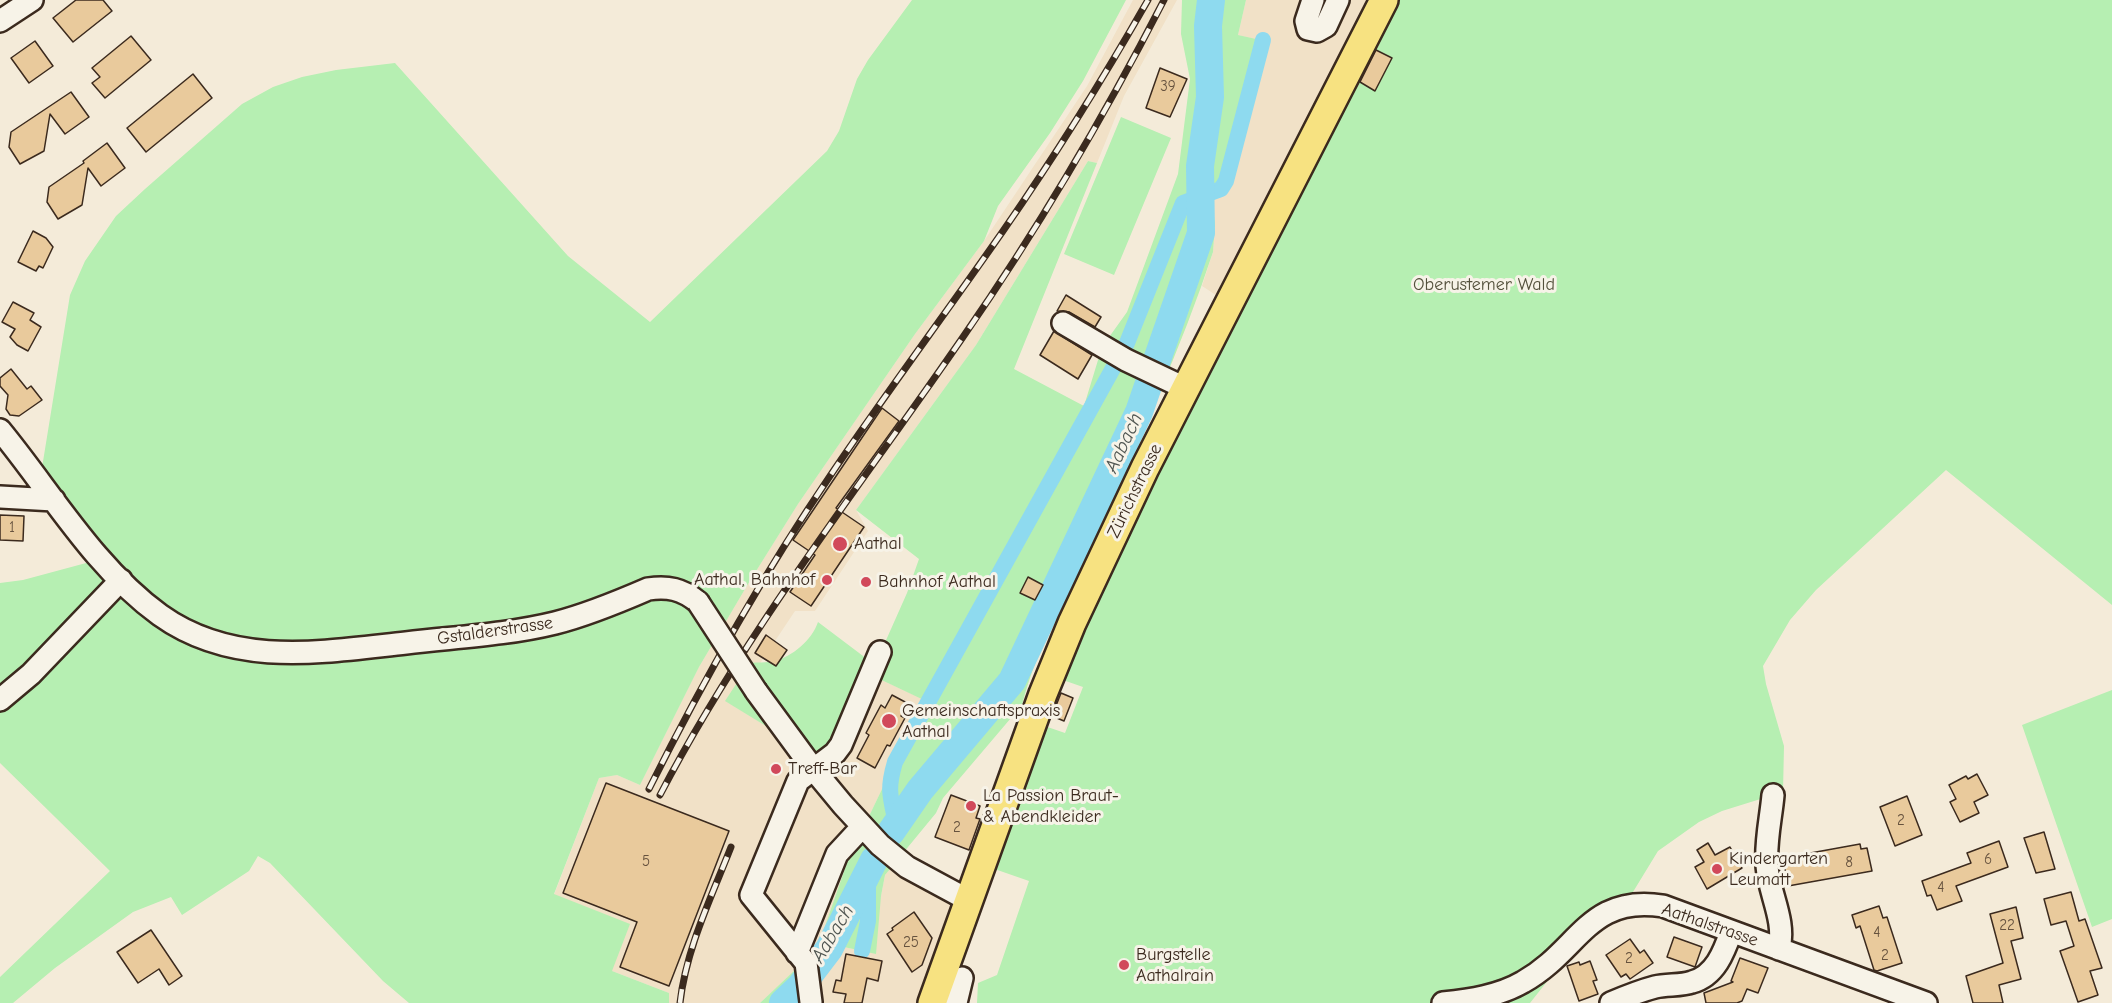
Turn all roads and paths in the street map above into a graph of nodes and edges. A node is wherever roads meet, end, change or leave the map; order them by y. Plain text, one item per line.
1 (32, 0) edge
2 (1313, 0) edge
3 (1338, 0) edge
4 (1384, 0) edge
5 (0, 21) edge
6 (1064, 323) dead end
7 (1147, 370) junction
8 (0, 430) edge
9 (0, 497) edge
10 (54, 500) junction
11 (121, 580) junction
12 (880, 652) dead end
13 (0, 700) edge
14 (814, 770) junction
15 (1773, 795) dead end
16 (862, 827) junction
17 (970, 901) junction
18 (1731, 932) junction
19 (1779, 949) junction
20 (802, 958) junction
21 (962, 978) dead end
22 (813, 1000) edge
23 (932, 1003) edge
24 (956, 1003) edge
25 (1443, 1003) edge
26 (1611, 1003) edge
27 (1926, 1003) edge

1 - 5 street
2 - 3 street
4 - 7 main road, Zürichstrasse
6 - 7 street
7 - 17 main road, Zürichstrasse
8 - 10 street, Gstalderstrasse
9 - 10 street
10 - 11 street, Gstalderstrasse
11 - 13 street
11 - 14 street, Gstalderstrasse, bridge
12 - 14 street
14 - 16 street, Gstalderstrasse
14 - 20 street
15 - 19 street
16 - 17 street, Gstalderstrasse
16 - 20 street
17 - 23 main road, Zürichstrasse
18 - 19 street, Aathalstrasse
18 - 25 street, Aathalstrasse
18 - 26 street
19 - 27 street, Aathalstrasse
20 - 22 street
21 - 24 street

